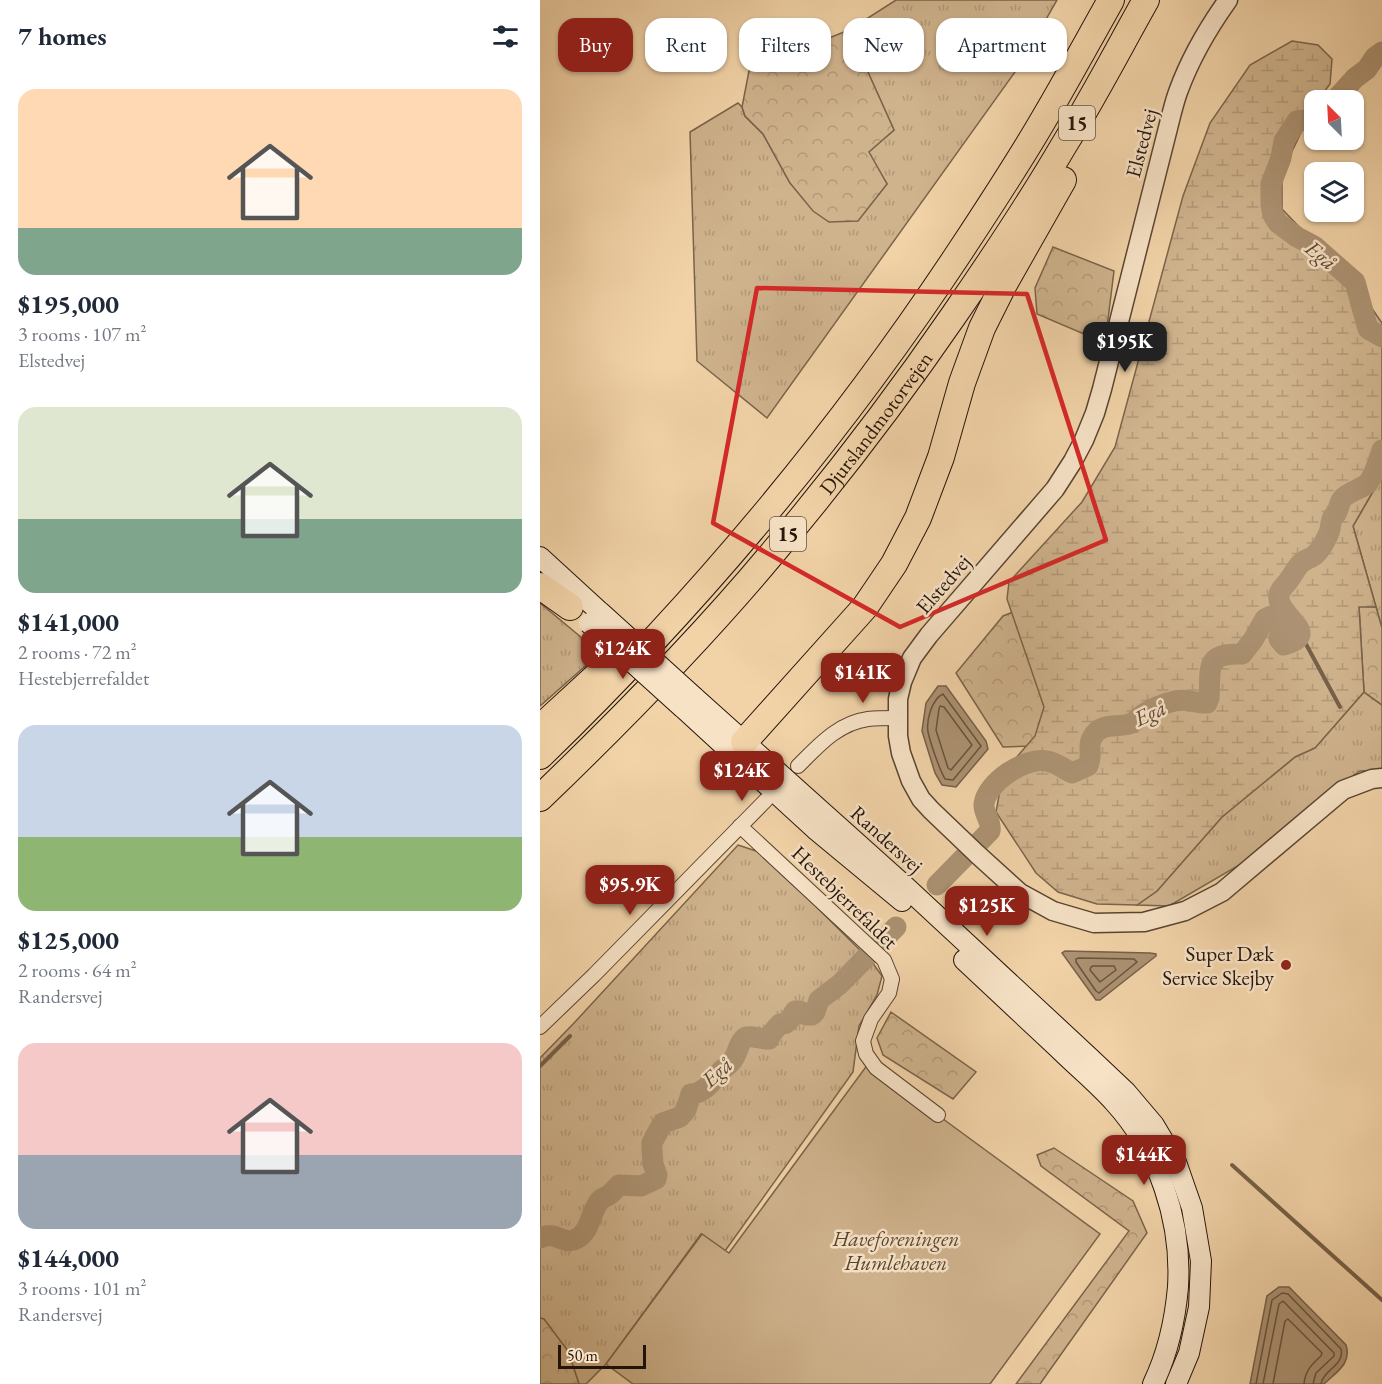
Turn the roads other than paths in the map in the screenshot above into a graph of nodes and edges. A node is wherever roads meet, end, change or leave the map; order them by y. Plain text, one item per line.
1 (1111, 0) edge
2 (1146, 0) edge
3 (1160, 0) edge
4 (1228, 0) edge
5 (803, 466) junction
6 (540, 557) edge
7 (540, 577) edge
8 (540, 586) edge
9 (586, 614) junction
10 (897, 718) junction
11 (540, 728) edge
12 (739, 748) junction
13 (540, 756) edge
14 (798, 766) dead end
15 (1382, 778) edge
16 (540, 798) edge
17 (766, 800) dead end
18 (740, 826) junction
19 (540, 1027) edge
20 (938, 1115) dead end
21 (1153, 1384) edge
22 (1176, 1384) edge

1 - 5 highway, Djurslandmotorvejen / 15
2 - 16 highway, Djurslandmotorvejen / 15
3 - 12 highway
4 - 10 street, Elstedvej
5 - 11 highway
5 - 13 highway, Djurslandmotorvejen / 15
6 - 9 main road, Randersvej
7 - 9 main road, Randersvej
8 - 9 highway
9 - 12 main road, Randersvej, bridge
10 - 14 street
10 - 15 street, Elstedvej
12 - 21 main road, Randersvej
12 - 22 main road, Randersvej
17 - 18 street
18 - 19 street
18 - 20 street, Hestebjerrefaldet

